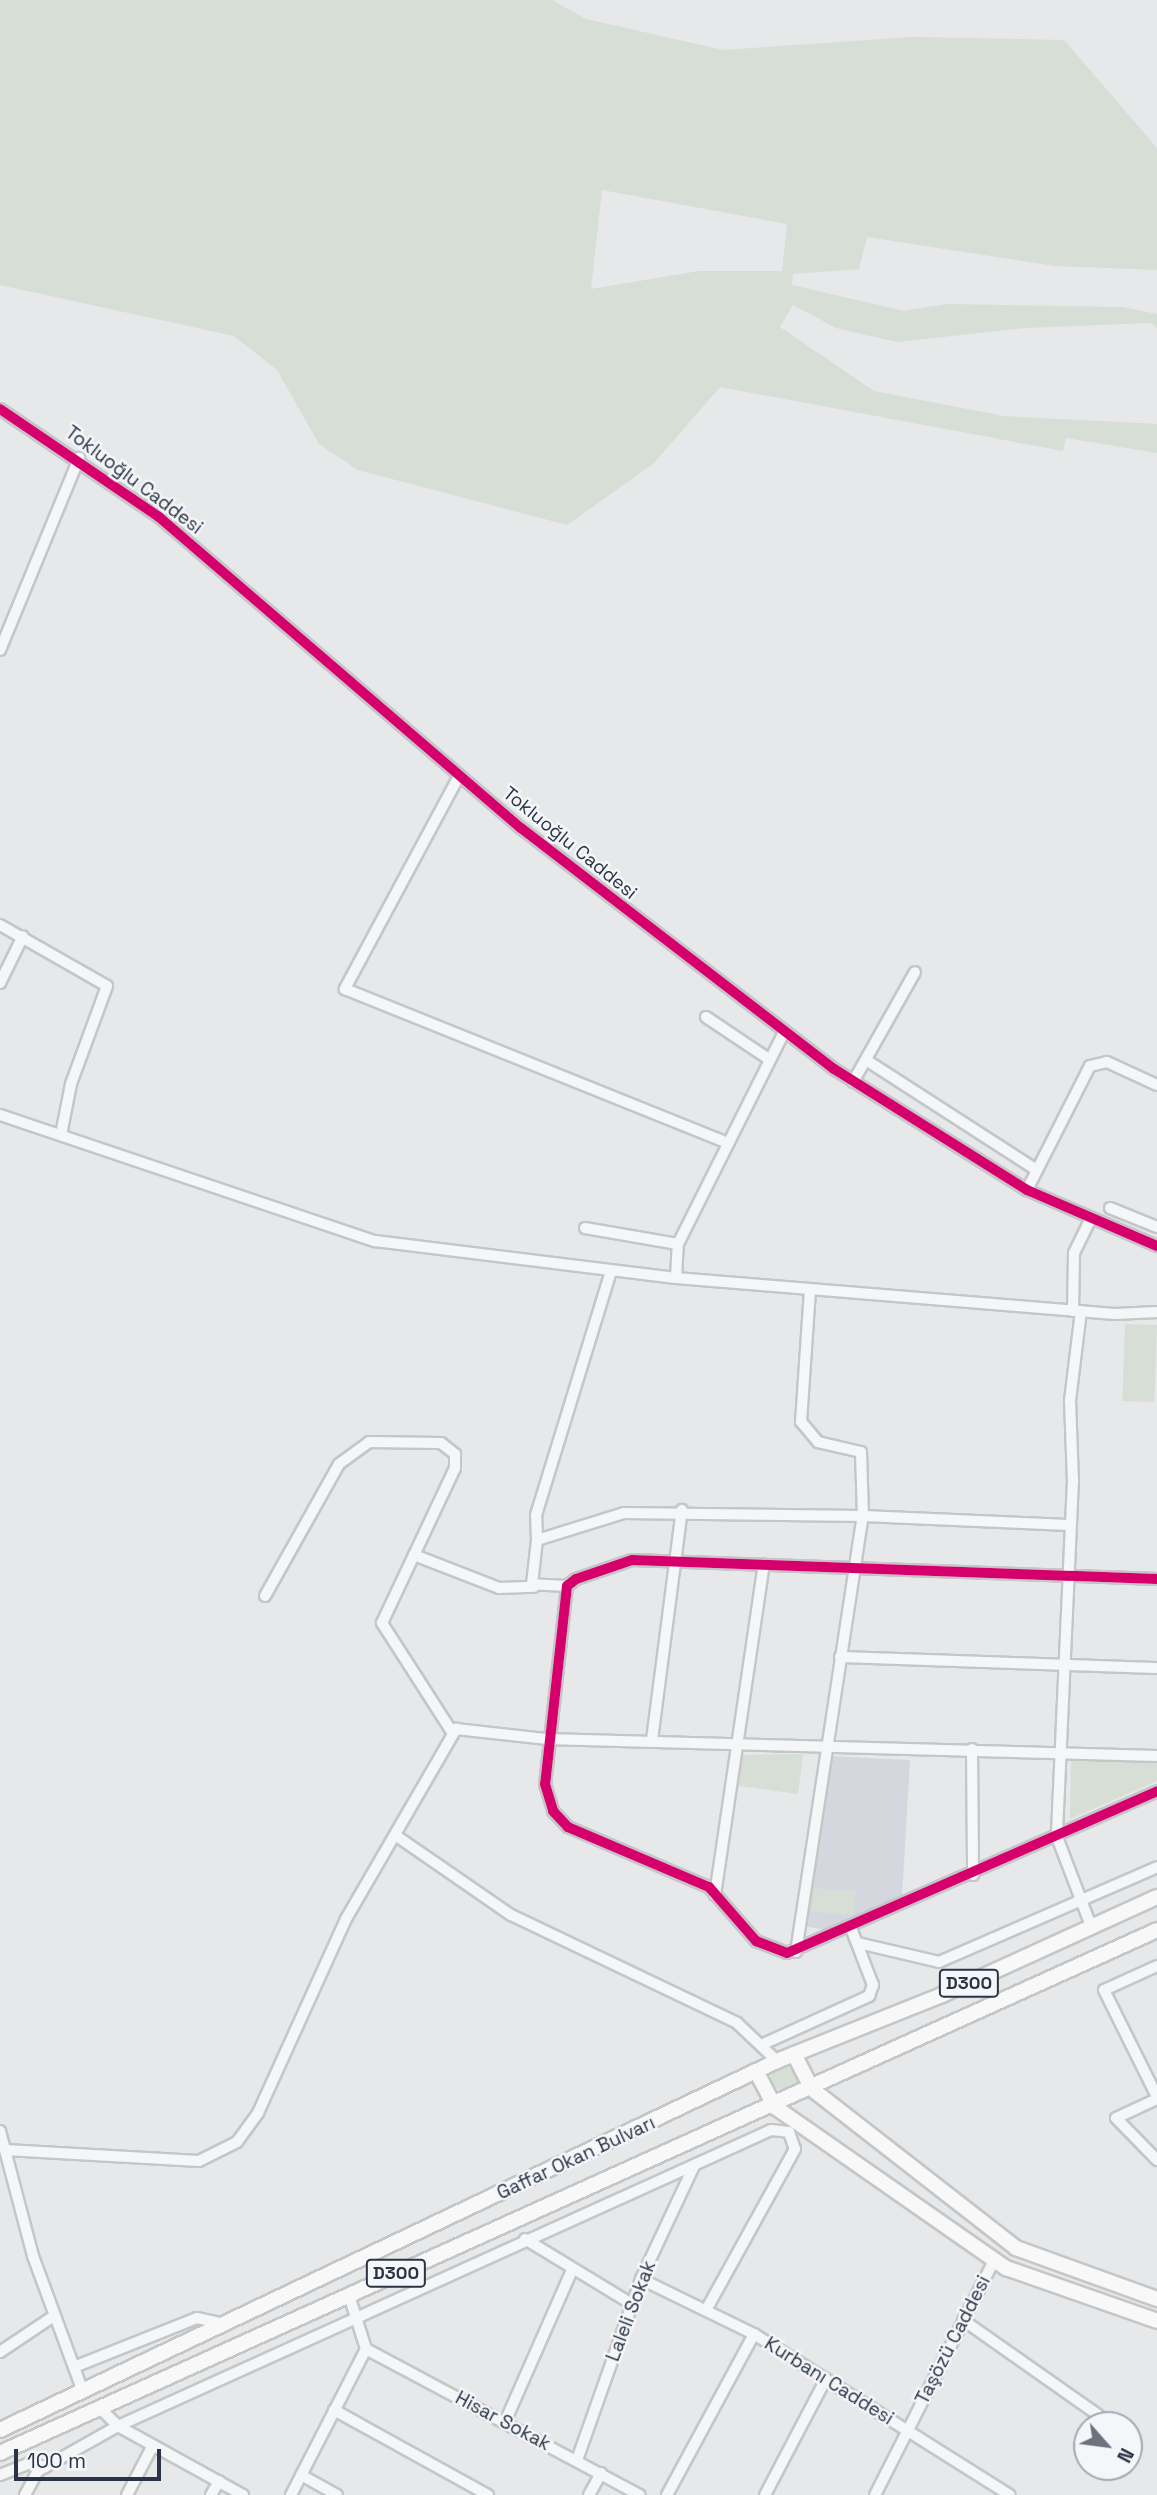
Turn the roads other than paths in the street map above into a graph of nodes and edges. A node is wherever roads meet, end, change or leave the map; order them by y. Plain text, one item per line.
1 (0, 409) edge
2 (79, 458) junction
3 (0, 650) edge
4 (459, 776) junction
5 (0, 925) edge
6 (23, 936) junction
7 (915, 972) dead end
8 (0, 983) edge
9 (706, 1017) dead end
10 (784, 1032) junction
11 (770, 1060) junction
12 (866, 1060) junction
13 (853, 1082) junction
14 (1157, 1084) edge
15 (0, 1115) edge
16 (61, 1135) junction
17 (728, 1143) junction
18 (1037, 1170) junction
19 (1027, 1190) junction
20 (1110, 1208) dead end
21 (1089, 1222) junction
22 (1157, 1227) edge
23 (585, 1228) dead end
24 (678, 1244) junction
25 (1157, 1247) edge
26 (611, 1271) junction
27 (677, 1278) junction
28 (810, 1289) junction
29 (1077, 1311) junction
30 (1157, 1312) edge
31 (682, 1510) junction
32 (863, 1516) junction
33 (1069, 1525) junction
34 (537, 1540) junction
35 (414, 1555) junction
36 (675, 1562) junction
37 (764, 1565) junction
38 (854, 1567) junction
39 (1067, 1575) junction
40 (1157, 1579) edge
41 (567, 1586) junction
42 (534, 1587) junction
43 (265, 1596) dead end
44 (840, 1657) junction
45 (1064, 1665) junction
46 (1157, 1668) edge
47 (452, 1732) junction
48 (547, 1739) junction
49 (652, 1740) junction
50 (737, 1741) junction
51 (827, 1745) junction
52 (972, 1749) junction
53 (1060, 1752) junction
54 (1157, 1756) edge
55 (1157, 1791) edge
56 (395, 1835) junction
57 (1056, 1837) junction
58 (1157, 1867) edge
59 (972, 1875) junction
60 (715, 1895) junction
61 (1157, 1897) edge
62 (1081, 1902) junction
63 (1091, 1926) junction
64 (851, 1928) junction
65 (1157, 1930) edge
66 (858, 1943) junction
67 (796, 1952) junction
68 (1157, 1966) edge
69 (761, 2045) junction
70 (794, 2054) junction
71 (777, 2061) junction
72 (756, 2071) junction
73 (812, 2089) junction
74 (1157, 2098) edge
75 (775, 2107) junction
76 (0, 2131) edge
77 (6, 2150) junction
78 (1157, 2160) edge
79 (694, 2166) junction
80 (525, 2239) junction
81 (994, 2260) junction
82 (572, 2270) junction
83 (641, 2279) junction
84 (349, 2295) junction
85 (1157, 2299) edge
86 (632, 2304) junction
87 (706, 2310) junction
88 (354, 2314) junction
89 (54, 2316) junction
90 (963, 2320) junction
91 (1157, 2321) edge
92 (229, 2325) junction
93 (754, 2334) junction
94 (366, 2349) junction
95 (0, 2352) edge
96 (74, 2367) junction
97 (826, 2379) junction
98 (83, 2392) junction
99 (102, 2410) junction
100 (334, 2410) junction
101 (1092, 2411) edge
102 (505, 2421) junction
103 (118, 2426) junction
104 (0, 2430) edge
105 (906, 2431) junction
106 (153, 2445) junction
107 (0, 2453) edge
108 (577, 2460) junction
109 (45, 2467) junction
110 (601, 2473) junction
111 (0, 2475) edge
112 (301, 2475) junction
113 (219, 2481) junction
114 (25, 2495) edge
115 (127, 2495) edge
116 (211, 2495) edge
117 (243, 2495) edge
118 (291, 2495) edge
119 (337, 2495) edge
120 (488, 2495) edge
121 (589, 2495) edge
122 (640, 2495) edge
123 (667, 2495) edge
124 (765, 2495) edge
125 (875, 2495) edge
126 (1010, 2495) edge

1 - 2 street, Tokluoğlu Caddesi
2 - 3 street
2 - 4 street, Tokluoğlu Caddesi
4 - 10 street, Tokluoğlu Caddesi
4 - 17 street
5 - 6 street
6 - 8 street
6 - 16 street
7 - 12 street
9 - 11 street
10 - 11 street
10 - 13 street, Tokluoğlu Caddesi
11 - 17 street
12 - 13 street
12 - 18 street
13 - 19 street, Tokluoğlu Caddesi
14 - 18 street
15 - 16 street
16 - 26 street
17 - 24 street
18 - 19 street
19 - 21 street, Tokluoğlu Caddesi
20 - 22 street
21 - 25 street, Tokluoğlu Caddesi
21 - 29 street
23 - 24 street
24 - 27 street
26 - 27 street
26 - 34 street
27 - 28 street
28 - 29 street
28 - 32 street
29 - 30 street
29 - 33 street
31 - 32 street
31 - 34 street
31 - 36 street
32 - 33 street
32 - 38 street
33 - 39 street
34 - 42 street
35 - 42 street
35 - 43 street
35 - 47 street
36 - 37 street
36 - 41 street
36 - 49 street
37 - 38 street
37 - 50 street
38 - 39 street
38 - 44 street
39 - 40 street
39 - 45 street
41 - 42 street
41 - 48 street
44 - 45 street
44 - 51 street
45 - 46 street
45 - 53 street
47 - 48 street
47 - 56 street
48 - 49 street
48 - 60 street
49 - 50 street
50 - 51 street
50 - 60 street
51 - 52 street
51 - 67 street
52 - 53 street
52 - 59 street
53 - 54 street
53 - 57 street
55 - 57 street
56 - 69 street
56 - 77 street
57 - 59 street
57 - 62 street
58 - 62 street
59 - 64 street
60 - 67 street
61 - 63 highway, Gaffar Okan Bulvarı / D300
62 - 63 street
62 - 66 street
63 - 70 highway, Gaffar Okan Bulvarı / D300
64 - 66 street
64 - 67 street
65 - 73 highway, Gaffar Okan Bulvarı / D300
66 - 69 street
68 - 74 street
69 - 71 street
70 - 71 highway, Gaffar Okan Bulvarı / D300
70 - 73 highway
71 - 72 highway, Gaffar Okan Bulvarı / D300
72 - 75 highway
72 - 92 highway, Gaffar Okan Bulvarı / D300
73 - 75 highway, Gaffar Okan Bulvarı / D300
73 - 85 highway
74 - 78 street
75 - 81 highway
75 - 84 highway, Gaffar Okan Bulvarı / D300
76 - 77 street
77 - 89 street
79 - 80 street
79 - 83 street, Laleli Sokak
79 - 87 street
80 - 82 street
80 - 88 street
81 - 90 street, Taşözü Caddesi
81 - 91 highway
82 - 86 street
82 - 102 street
83 - 86 street, Laleli Sokak
83 - 87 street, Kurbanı Caddesi
84 - 88 street
84 - 99 highway, Gaffar Okan Bulvarı / D300
86 - 108 street, Laleli Sokak
87 - 93 street, Kurbanı Caddesi
88 - 94 street
88 - 103 street
89 - 95 street
89 - 96 street
90 - 101 street
90 - 105 street, Taşözü Caddesi
92 - 96 street
92 - 98 highway, Gaffar Okan Bulvarı / D300
93 - 97 street, Kurbanı Caddesi
93 - 123 street
94 - 100 street
94 - 102 street, Hisar Sokak
96 - 98 street
97 - 105 street, Kurbanı Caddesi
97 - 124 street
98 - 104 highway, Gaffar Okan Bulvarı / D300
99 - 103 street
99 - 107 highway, Gaffar Okan Bulvarı / D300
100 - 112 street
100 - 120 street
102 - 108 street, Hisar Sokak
103 - 106 street
103 - 109 street
105 - 125 street, Taşözü Caddesi
105 - 126 street, Kurbanı Caddesi
106 - 113 street
106 - 115 street
108 - 110 street, Hisar Sokak
109 - 111 street
109 - 114 street
110 - 121 street
110 - 122 street, Hisar Sokak
112 - 118 street
112 - 119 street
113 - 116 street
113 - 117 street

